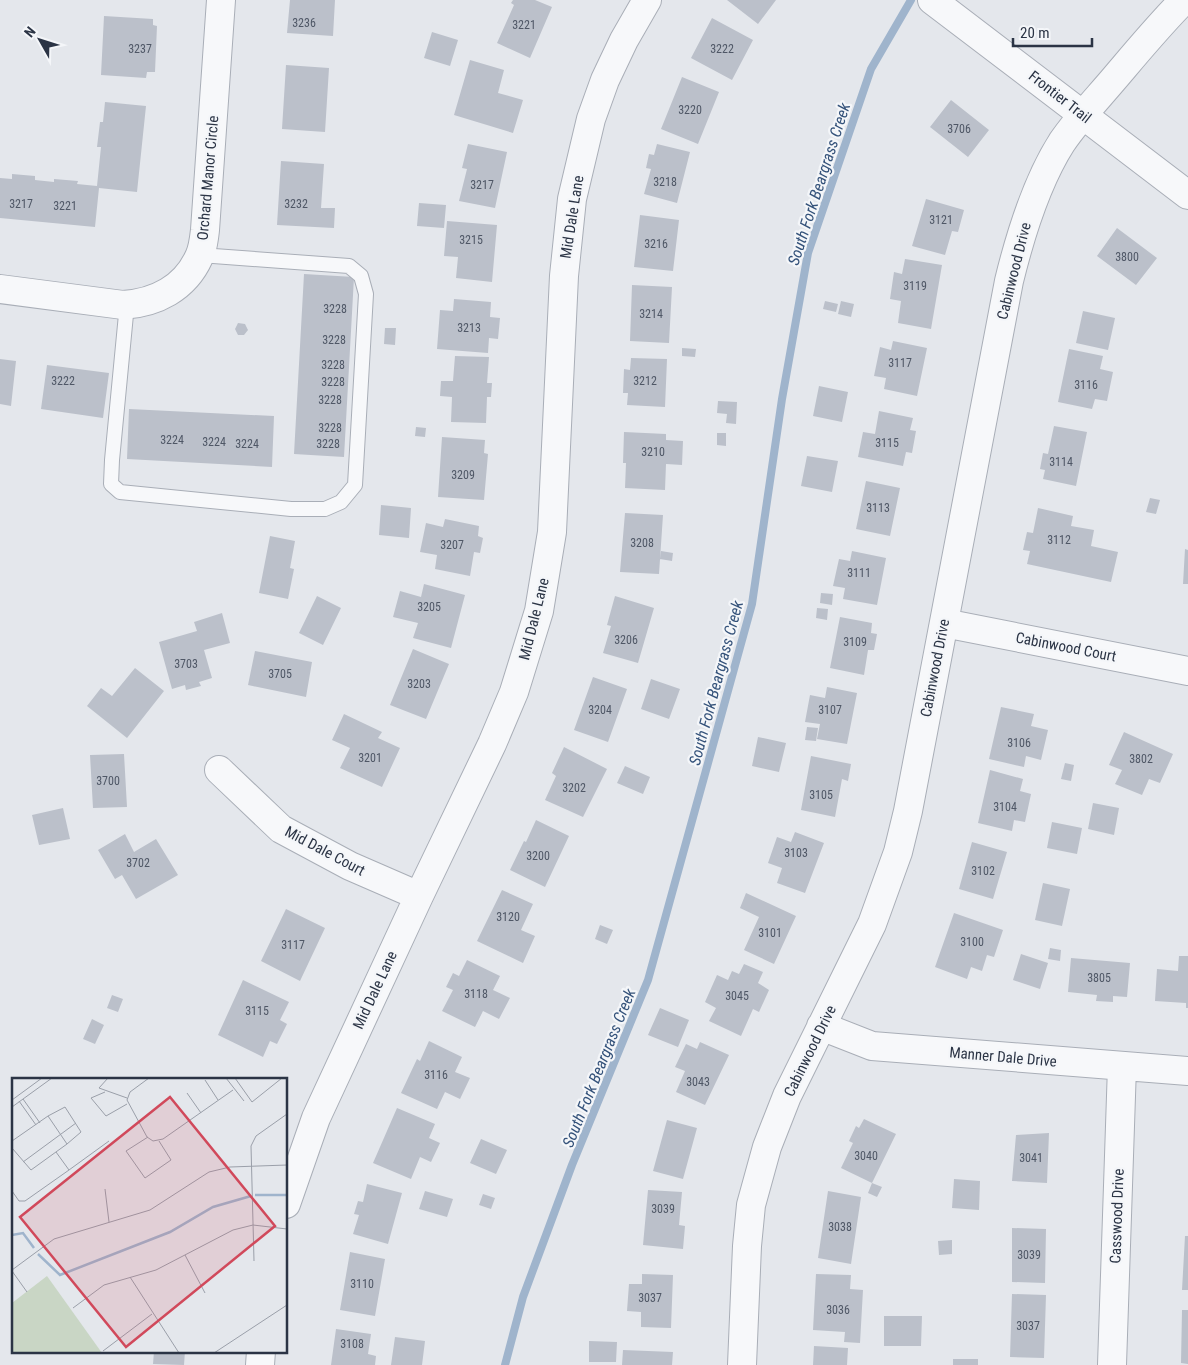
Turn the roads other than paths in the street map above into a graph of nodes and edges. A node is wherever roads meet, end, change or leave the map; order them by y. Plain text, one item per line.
1 (221, 0) edge
2 (647, 0) edge
3 (1184, 0) edge
4 (936, 3) edge
5 (1082, 115) junction
6 (1188, 195) edge
7 (200, 256) junction
8 (0, 289) edge
9 (128, 304) junction
10 (944, 623) junction
11 (1188, 671) edge
12 (219, 770) dead end
13 (419, 896) junction
14 (821, 1026) junction
15 (1122, 1066) junction
16 (1188, 1071) edge
17 (288, 1198) edge
18 (260, 1352) edge
19 (260, 1365) edge
20 (742, 1365) edge
21 (1112, 1365) edge

1 - 7 street, Orchard Manor Circle
2 - 13 street, Mid Dale Lane
3 - 5 street, Cabinwood Drive
4 - 5 street, Frontier Trail
5 - 6 street, Frontier Trail
5 - 10 street, Cabinwood Drive
7 - 9 street, Orchard Manor Circle
7 - 9 lane
8 - 9 street, Orchard Manor Circle
10 - 11 street, Cabinwood Court
10 - 14 street, Cabinwood Drive
12 - 13 street, Mid Dale Court
13 - 17 street, Mid Dale Lane
14 - 15 street, Manner Dale Drive
14 - 20 street, Cabinwood Drive
15 - 16 street, Manner Dale Drive
15 - 21 street, Casswood Drive
18 - 19 street

